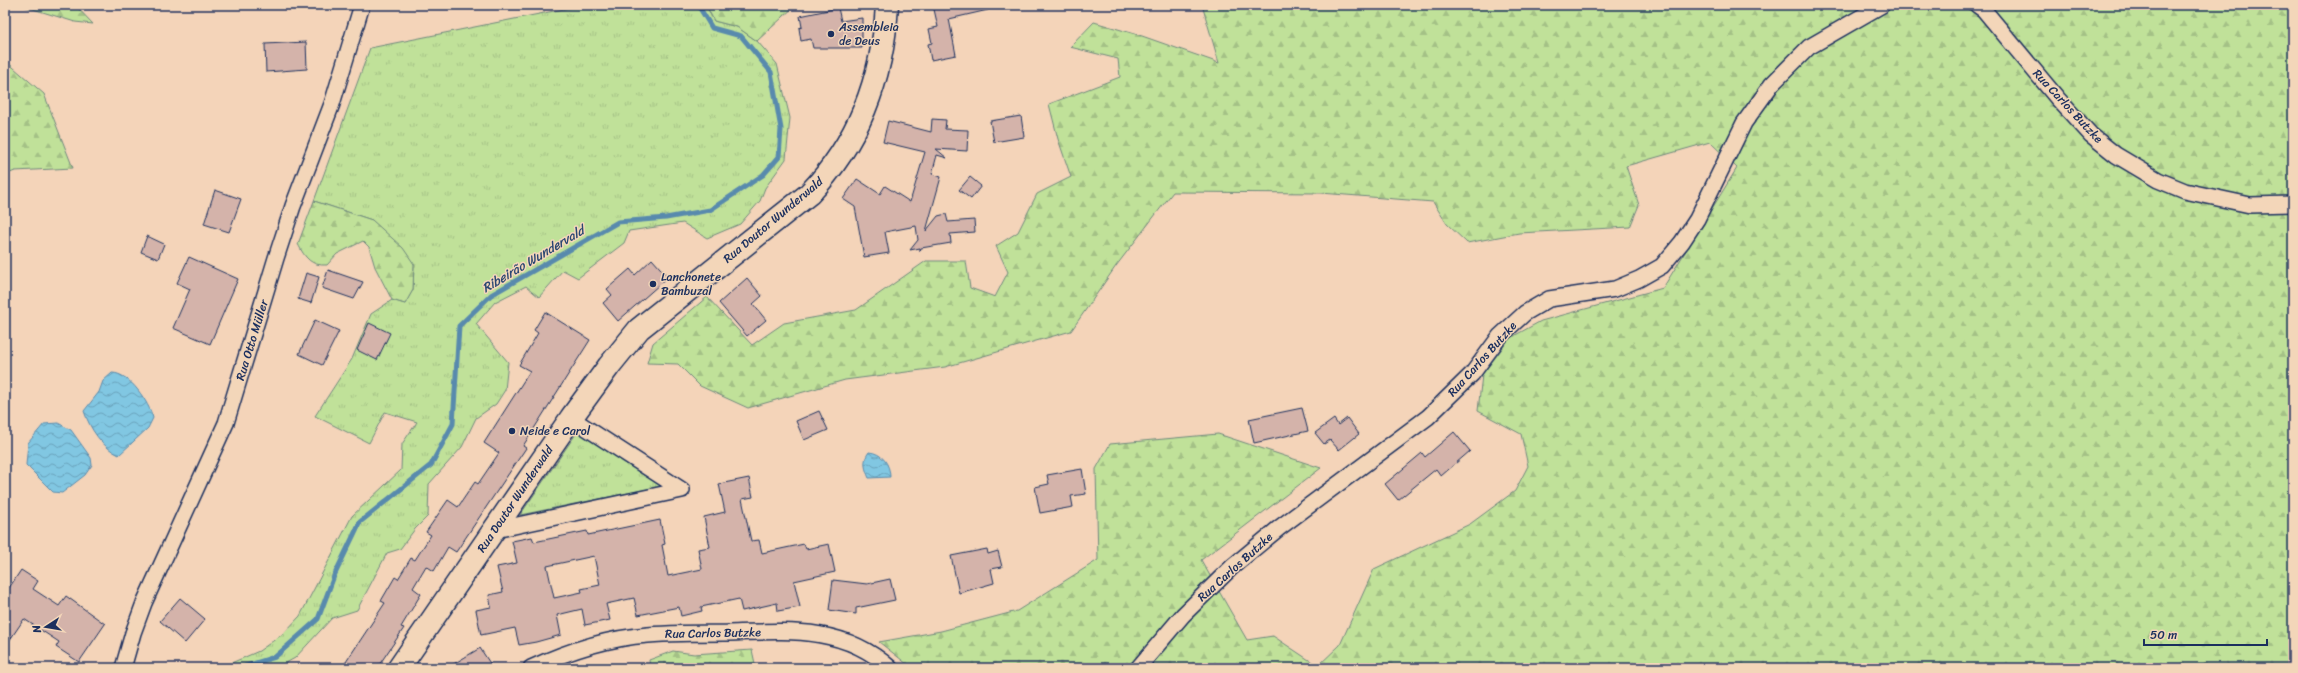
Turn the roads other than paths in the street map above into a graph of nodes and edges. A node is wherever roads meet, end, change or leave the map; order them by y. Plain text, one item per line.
1 (362, 5) edge
2 (887, 5) edge
3 (1882, 5) edge
4 (1977, 5) edge
5 (2293, 204) edge
6 (571, 418) junction
7 (495, 530) junction
8 (123, 668) edge
9 (399, 668) edge
10 (531, 668) edge
11 (890, 668) edge
12 (1138, 668) edge

1 - 8 street, Rua Otto Müller
2 - 6 street, Rua Doutor Wunderwald
3 - 12 street, Rua Carlos Butzke
4 - 5 street, Rua Carlos Butzke
6 - 7 street, Rua Doutor Wunderwald
6 - 7 street
7 - 9 street, Rua Doutor Wunderwald
10 - 11 street, Rua Carlos Butzke

